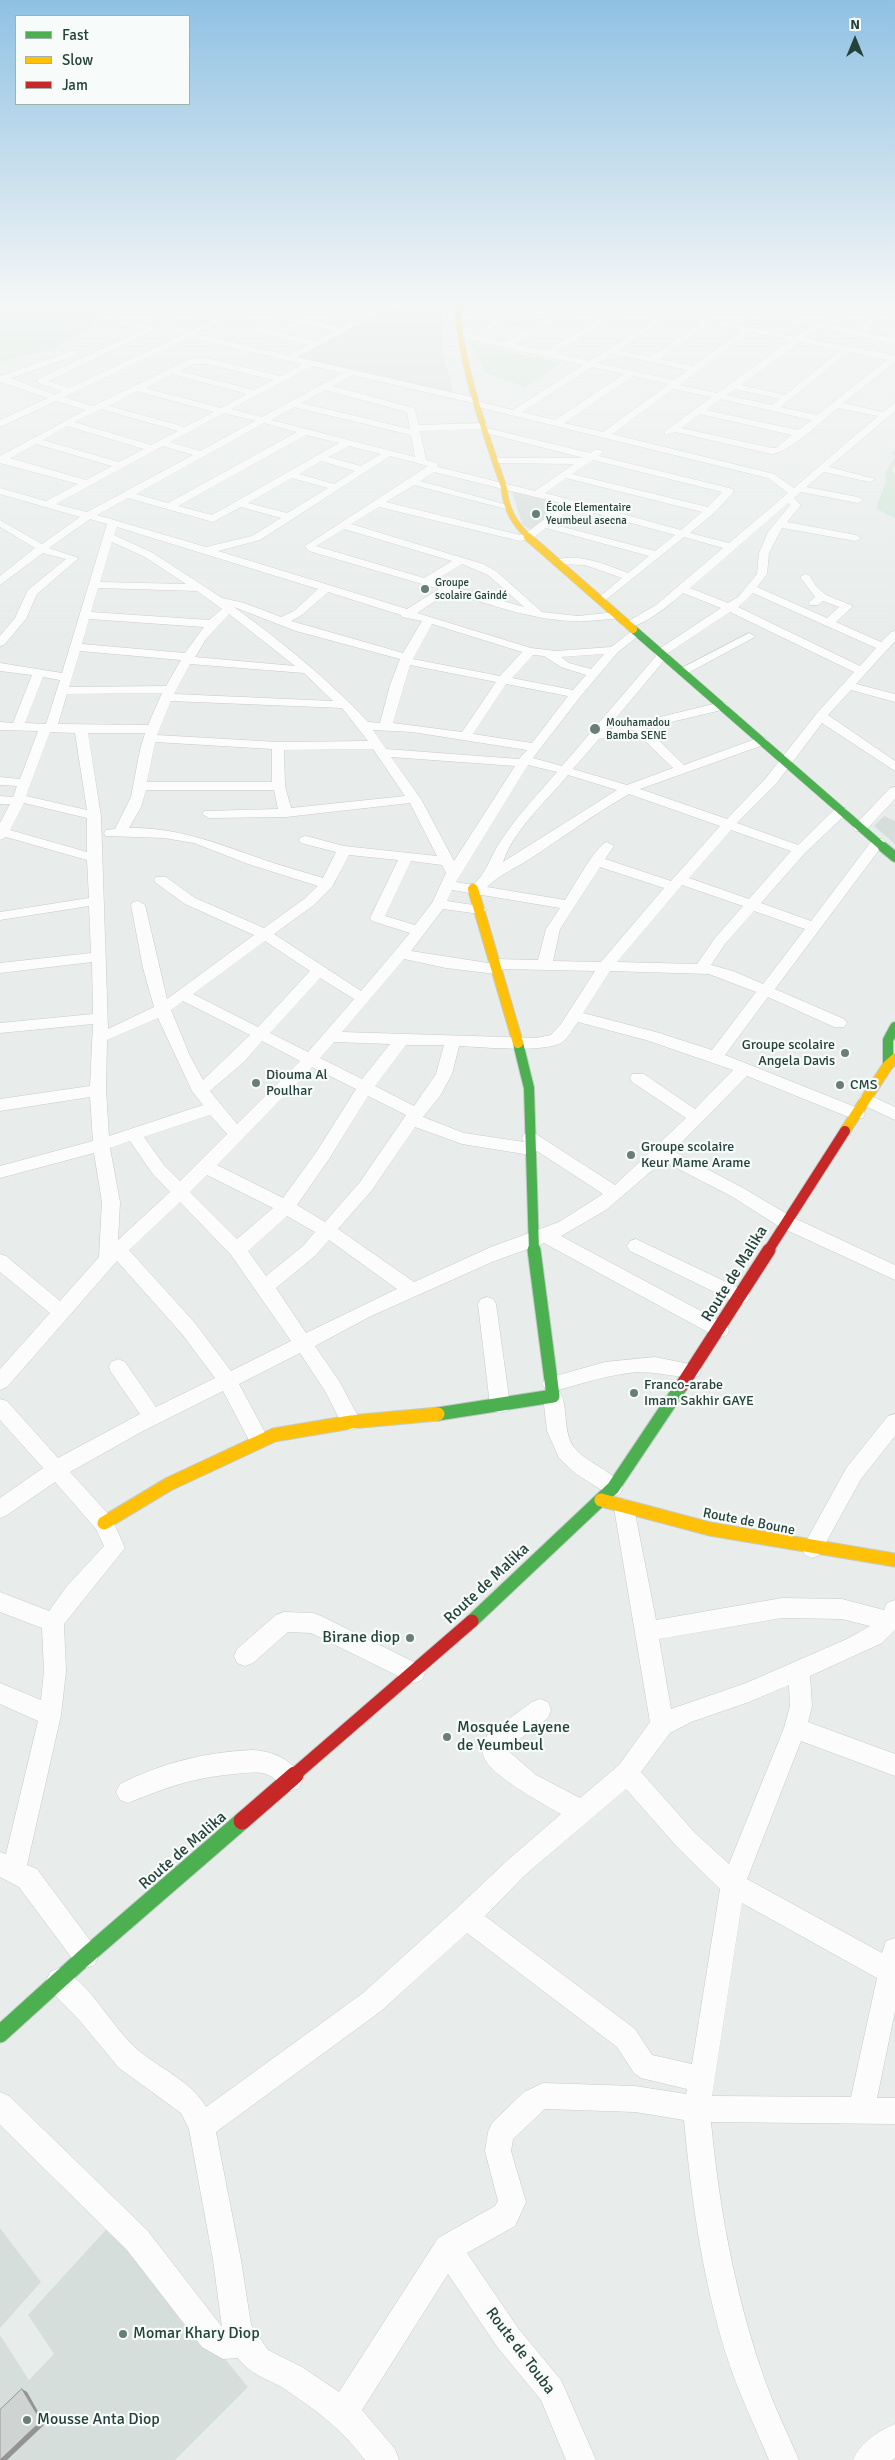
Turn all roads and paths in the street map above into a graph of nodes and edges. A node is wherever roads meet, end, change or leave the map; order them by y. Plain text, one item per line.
1 (11, 415) edge
2 (21, 415) edge
3 (83, 415) edge
4 (125, 415) edge
5 (214, 415) edge
6 (242, 415) edge
7 (272, 415) edge
8 (335, 415) edge
9 (412, 415) edge
10 (480, 415) edge
11 (521, 415) edge
12 (570, 415) edge
13 (632, 415) edge
14 (693, 415) edge
15 (715, 415) edge
16 (802, 415) edge
17 (825, 415) edge
18 (884, 415) edge
19 (16, 417) junction
20 (352, 419) junction
21 (820, 419) junction
22 (263, 420) junction
23 (66, 423) junction
24 (0, 424) edge
25 (556, 424) junction
26 (485, 428) junction
27 (673, 429) junction
28 (186, 430) junction
29 (416, 431) junction
30 (304, 432) junction
31 (802, 434) junction
32 (605, 435) junction
33 (323, 436) junction
34 (616, 438) junction
35 (34, 440) junction
36 (348, 442) junction
37 (162, 443) junction
38 (650, 446) junction
39 (152, 448) junction
40 (389, 453) junction
41 (201, 454) junction
42 (320, 458) junction
43 (1, 459) edge
44 (590, 459) junction
45 (495, 460) junction
46 (421, 461) junction
47 (120, 465) junction
48 (432, 469) junction
49 (363, 470) junction
50 (820, 472) junction
51 (292, 474) junction
52 (564, 475) junction
53 (771, 476) junction
54 (870, 479) dead end
55 (410, 481) junction
56 (87, 483) junction
57 (336, 487) junction
58 (504, 488) junction
59 (0, 491) edge
60 (794, 493) junction
61 (537, 494) junction
62 (128, 495) junction
63 (22, 498) junction
64 (858, 500) dead end
65 (7, 503) dead end
66 (377, 503) junction
67 (241, 504) junction
68 (571, 504) junction
69 (46, 505) junction
70 (506, 506) junction
71 (168, 507) junction
72 (710, 511) junction
73 (88, 516) junction
74 (289, 517) junction
75 (629, 520) junction
76 (0, 523) edge
77 (113, 523) junction
78 (780, 524) junction
79 (342, 525) junction
80 (545, 525) junction
81 (821, 526) junction
82 (682, 534) junction
83 (108, 536) junction
84 (528, 537) junction
85 (856, 538) dead end
86 (602, 539) junction
87 (810, 543) dead end
88 (41, 548) junction
89 (731, 548) junction
90 (205, 551) junction
91 (254, 553) junction
92 (658, 555) junction
93 (460, 560) junction
94 (558, 562) junction
95 (492, 573) junction
96 (630, 577) junction
97 (805, 577) dead end
98 (0, 582) edge
99 (425, 582) junction
100 (95, 585) junction
101 (198, 588) junction
102 (751, 588) junction
103 (325, 589) junction
104 (447, 589) junction
105 (682, 590) junction
106 (466, 594) junction
107 (822, 597) junction
108 (216, 599) junction
109 (602, 600) junction
110 (731, 608) junction
111 (228, 609) junction
112 (802, 611) junction
113 (85, 615) junction
114 (406, 615) junction
115 (539, 615) junction
116 (616, 615) junction
117 (428, 621) junction
118 (281, 622) junction
119 (211, 624) junction
120 (828, 624) junction
121 (632, 629) junction
122 (895, 634) edge
123 (749, 636) dead end
124 (0, 644) edge
125 (76, 647) junction
126 (614, 650) junction
127 (881, 650) junction
128 (530, 651) junction
129 (548, 654) junction
130 (662, 654) junction
131 (895, 657) edge
132 (188, 659) junction
133 (408, 660) junction
134 (0, 668) edge
135 (306, 670) junction
136 (682, 671) junction
137 (861, 671) junction
138 (39, 673) junction
139 (593, 673) junction
140 (65, 677) junction
141 (503, 680) junction
142 (848, 686) junction
143 (61, 691) junction
144 (169, 693) junction
145 (576, 694) junction
146 (895, 698) edge
147 (345, 705) junction
148 (722, 706) junction
149 (821, 716) junction
150 (0, 726) edge
151 (364, 726) junction
152 (386, 726) junction
153 (638, 726) junction
154 (17, 727) junction
155 (48, 728) junction
156 (81, 729) junction
157 (152, 733) junction
158 (465, 736) junction
159 (595, 736) junction
160 (762, 741) junction
161 (278, 746) junction
162 (534, 747) junction
163 (379, 748) junction
164 (524, 762) junction
165 (786, 762) junction
166 (895, 767) edge
167 (681, 769) junction
168 (568, 770) junction
169 (0, 781) edge
170 (23, 783) junction
171 (140, 786) junction
172 (279, 786) junction
173 (628, 789) junction
174 (895, 791) edge
175 (414, 799) junction
176 (0, 800) edge
177 (18, 800) junction
178 (841, 811) junction
179 (286, 813) junction
180 (209, 814) dead end
181 (94, 816) junction
182 (730, 825) junction
183 (860, 828) junction
184 (1, 833) edge
185 (119, 833) junction
186 (95, 834) junction
187 (306, 840) dead end
188 (878, 842) junction
189 (607, 846) dead end
190 (344, 850) junction
191 (800, 850) junction
192 (406, 857) junction
193 (895, 857) edge
194 (94, 858) junction
195 (596, 860) junction
196 (449, 873) junction
197 (492, 874) junction
198 (160, 880) dead end
199 (676, 883) junction
200 (327, 884) junction
201 (475, 889) junction
202 (97, 901) junction
203 (439, 904) junction
204 (138, 905) dead end
205 (568, 905) junction
206 (753, 906) junction
207 (480, 910) junction
208 (0, 916) edge
209 (814, 927) junction
210 (419, 931) junction
211 (264, 936) junction
212 (402, 954) junction
213 (98, 958) junction
214 (545, 964) junction
215 (495, 966) junction
216 (606, 966) junction
217 (0, 968) edge
218 (700, 969) junction
219 (318, 971) junction
220 (767, 991) junction
221 (182, 994) junction
222 (363, 998) junction
223 (161, 1010) junction
224 (575, 1016) junction
225 (100, 1018) junction
226 (839, 1023) dead end
227 (895, 1027) edge
228 (0, 1028) edge
229 (260, 1035) junction
230 (330, 1037) junction
231 (99, 1038) junction
232 (400, 1040) junction
233 (453, 1040) junction
234 (517, 1043) junction
235 (715, 1057) junction
236 (310, 1060) junction
237 (891, 1062) edge
238 (745, 1068) junction
239 (638, 1078) dead end
240 (366, 1086) junction
241 (98, 1090) junction
242 (200, 1091) junction
243 (867, 1100) junction
244 (0, 1105) edge
245 (212, 1108) junction
246 (857, 1114) junction
247 (895, 1114) edge
248 (414, 1116) junction
249 (697, 1118) junction
250 (236, 1134) junction
251 (134, 1135) junction
252 (530, 1144) junction
253 (101, 1146) junction
254 (660, 1152) junction
255 (204, 1166) junction
256 (0, 1172) edge
257 (178, 1192) junction
258 (615, 1193) junction
259 (286, 1207) junction
260 (786, 1222) junction
261 (327, 1232) junction
262 (539, 1237) junction
263 (636, 1246) dead end
264 (237, 1250) junction
265 (113, 1254) junction
266 (0, 1261) edge
267 (895, 1273) edge
268 (265, 1287) junction
269 (413, 1291) junction
270 (741, 1297) junction
271 (487, 1304) dead end
272 (61, 1312) junction
273 (720, 1330) junction
274 (302, 1343) junction
275 (118, 1367) dead end
276 (692, 1371) junction
277 (226, 1380) junction
278 (0, 1382) edge
279 (553, 1390) junction
280 (500, 1405) junction
281 (0, 1407) edge
282 (152, 1417) junction
283 (351, 1422) junction
284 (893, 1427) edge
285 (259, 1440) junction
286 (55, 1470) junction
287 (607, 1494) junction
288 (624, 1508) junction
289 (0, 1509) edge
290 (104, 1523) junction
291 (812, 1549) junction
292 (895, 1560) edge
293 (0, 1602) edge
294 (892, 1616) edge
295 (53, 1622) junction
296 (647, 1631) junction
297 (245, 1656) dead end
298 (799, 1672) junction
299 (414, 1673) junction
300 (0, 1693) edge
301 (540, 1710) dead end
302 (50, 1715) junction
303 (662, 1725) junction
304 (795, 1728) junction
305 (895, 1765) edge
306 (627, 1773) junction
307 (291, 1780) junction
308 (128, 1792) dead end
309 (582, 1812) junction
310 (5, 1867) edge
311 (733, 1884) junction
312 (466, 1918) junction
313 (86, 1956) junction
314 (893, 1965) edge
315 (59, 1981) junction
316 (0, 2034) edge
317 (701, 2079) junction
318 (0, 2105) edge
319 (696, 2109) junction
320 (895, 2110) edge
321 (861, 2112) junction
322 (202, 2126) junction
323 (448, 2248) junction
324 (244, 2342) junction
325 (343, 2412) junction
326 (895, 2440) edge
327 (384, 2460) edge
328 (581, 2460) edge
329 (784, 2460) edge
330 (868, 2460) edge

1 - 19 street
2 - 19 street
3 - 23 street
4 - 28 street
5 - 28 street
6 - 22 street
7 - 22 street
8 - 20 street
9 - 29 street
10 - 26 main road
11 - 25 street
12 - 25 street
13 - 32 street
14 - 27 street
15 - 31 street
16 - 21 street
17 - 21 street
18 - 50 street
19 - 24 street
20 - 29 street
20 - 33 street
21 - 31 street
22 - 30 street
22 - 41 street
23 - 35 street
23 - 39 street
25 - 32 street
26 - 29 street
26 - 44 street
26 - 45 main road
27 - 31 street
27 - 38 street
28 - 37 street
29 - 46 street
30 - 33 street
30 - 71 street
32 - 34 street
33 - 36 street
34 - 38 street
34 - 44 street
35 - 43 street
35 - 47 street
36 - 40 street
36 - 42 street
37 - 39 street
37 - 41 street
38 - 53 street
39 - 47 street
40 - 46 street
40 - 49 street
41 - 62 street
42 - 49 street
42 - 51 street
43 - 56 street
44 - 45 street
44 - 52 street
44 - 72 street
45 - 58 main road
46 - 48 street
47 - 56 street
48 - 55 street
48 - 58 street
49 - 57 street
50 - 53 street
50 - 54 street
50 - 60 street
51 - 57 street
51 - 67 street
52 - 61 street
52 - 72 street
53 - 60 street
55 - 66 street
55 - 70 street
56 - 69 street
57 - 74 street
58 - 61 street
58 - 70 main road
59 - 63 street
60 - 64 street
60 - 78 street
60 - 89 street
61 - 68 street
62 - 71 street
62 - 73 street
63 - 65 street
63 - 69 street
66 - 79 street
66 - 84 street
67 - 71 street
67 - 74 street
68 - 75 street
68 - 80 street
69 - 73 street
70 - 84 main road
72 - 82 street
73 - 77 street
73 - 88 street
74 - 91 street
75 - 82 street
75 - 86 street
76 - 88 street
77 - 83 street
77 - 90 street
78 - 81 street
78 - 102 street
79 - 93 street
79 - 99 street
80 - 84 street
80 - 86 street
81 - 85 street
81 - 87 street
82 - 89 street
82 - 92 street
83 - 100 street
83 - 101 street
84 - 94 main road
86 - 92 street
88 - 98 street
88 - 124 street
89 - 105 street
90 - 91 street
90 - 91 street
91 - 103 street
92 - 96 street
93 - 95 street
93 - 99 street
94 - 96 street
94 - 109 main road
95 - 106 street
95 - 115 street
96 - 109 street
97 - 107 street
99 - 104 street
100 - 101 street
100 - 113 street
101 - 108 street
102 - 110 street
102 - 112 street
103 - 114 street
103 - 118 street
104 - 106 street
104 - 114 street
105 - 110 street
105 - 121 street
106 - 115 street
107 - 112 street
107 - 120 street
108 - 111 street
108 - 118 street
109 - 116 main road
110 - 130 street
110 - 137 street
111 - 119 street
111 - 135 street
112 - 120 street
113 - 119 street
113 - 125 street
114 - 117 street
115 - 116 street
116 - 121 main road
117 - 128 street
117 - 133 street
118 - 133 street
119 - 132 street
120 - 127 street
121 - 126 street
121 - 130 main road
122 - 127 street
123 - 136 street
125 - 132 street
125 - 140 street
126 - 129 street
126 - 139 street
127 - 131 street
127 - 137 street
128 - 129 street
128 - 141 street
129 - 139 street
130 - 136 main road
130 - 159 street
132 - 135 street
132 - 144 street
133 - 141 street
133 - 152 street
134 - 138 street
135 - 147 street
136 - 148 main road
137 - 142 street
138 - 140 street
138 - 154 street
139 - 145 street
140 - 143 street
141 - 145 street
141 - 158 street
142 - 146 street
142 - 149 street
143 - 144 street
143 - 155 street
144 - 147 street
144 - 157 street
145 - 162 street
147 - 151 street
148 - 153 street
148 - 160 main road
149 - 165 street
149 - 166 street
150 - 154 street
151 - 152 street
151 - 163 street
152 - 158 street
153 - 159 street
153 - 167 street
154 - 155 street
155 - 156 street
155 - 170 street
156 - 157 street
156 - 181 street
157 - 161 street
157 - 171 street
158 - 162 street
159 - 168 street
160 - 165 main road
160 - 167 street
161 - 163 street
161 - 172 street
162 - 164 street
163 - 164 street
163 - 175 street
164 - 168 street
164 - 196 street
165 - 178 main road
165 - 182 street
167 - 173 street
168 - 173 street
168 - 197 street
169 - 170 street
170 - 177 street
171 - 172 street
171 - 185 street
172 - 179 street
173 - 182 street
173 - 197 street
174 - 183 street
175 - 179 street
175 - 196 street
176 - 177 street
177 - 181 street
177 - 184 street
178 - 183 main road
178 - 191 street
179 - 180 street
181 - 186 street
182 - 191 street
182 - 199 street
183 - 188 main road
184 - 194 street
185 - 186 street
185 - 200 street
186 - 194 street
187 - 190 street
188 - 193 main road
188 - 209 street
189 - 195 street
190 - 192 street
190 - 200 street
191 - 206 street
192 - 196 street
192 - 210 street
194 - 202 street
195 - 199 street
195 - 205 street
196 - 201 street
196 - 203 street
197 - 201 street
198 - 211 street
199 - 206 street
199 - 216 street
200 - 211 street
201 - 205 street
201 - 207 main road
202 - 208 street
202 - 213 street
203 - 207 street
203 - 210 street
204 - 223 street
205 - 214 street
206 - 209 street
206 - 218 street
207 - 215 main road
209 - 220 street
210 - 212 street
211 - 219 street
211 - 221 street
212 - 215 street
212 - 222 street
213 - 217 street
213 - 225 street
214 - 215 street
214 - 216 street
215 - 234 main road
216 - 218 street
216 - 224 street
218 - 220 street
219 - 222 street
219 - 229 street
220 - 226 street
220 - 235 street
221 - 223 street
221 - 229 street
222 - 230 street
223 - 231 street
223 - 242 street
224 - 234 street
224 - 235 street
225 - 228 street
225 - 231 street
227 - 237 main road, Route de Malika
229 - 236 street
229 - 242 street
230 - 232 street
230 - 236 street
231 - 241 street
232 - 233 street
232 - 240 street
233 - 234 street
233 - 248 street
234 - 252 main road
235 - 238 street
236 - 240 street
236 - 250 street
237 - 243 main road, Route de Malika
238 - 246 street
238 - 249 street
239 - 249 street
240 - 248 street
240 - 259 street
241 - 244 street
241 - 253 street
242 - 245 street
243 - 246 main road, Route de Malika
243 - 247 street
245 - 250 street
245 - 251 street
246 - 260 main road, Route de Malika
248 - 252 street
248 - 261 street
249 - 254 street
250 - 255 street
251 - 253 street
251 - 257 street
252 - 258 street
252 - 262 main road
253 - 256 street
253 - 265 street
254 - 258 street
254 - 260 street
255 - 257 street
255 - 259 street
257 - 264 street
257 - 265 street
258 - 262 street
259 - 261 street
259 - 264 street
260 - 267 street
260 - 270 main road, Route de Malika
261 - 268 street
261 - 269 street
262 - 269 street
262 - 273 street
262 - 279 main road
263 - 270 street
264 - 268 street
265 - 272 street
265 - 277 street
266 - 272 street
268 - 274 street
269 - 274 street
270 - 273 main road, Route de Malika
271 - 280 street
272 - 278 street
273 - 276 main road, Route de Malika
274 - 277 street
274 - 283 street
275 - 282 street
276 - 279 street
276 - 287 main road, Route de Malika
277 - 282 street
277 - 285 street
279 - 280 main road
279 - 287 street
280 - 283 main road
281 - 286 street
282 - 286 street
283 - 285 main road
284 - 291 street
285 - 290 main road
286 - 289 street
286 - 290 street
287 - 288 main road, Route de Boune
287 - 299 main road, Route de Malika
288 - 291 main road, Route de Boune
288 - 296 street
290 - 295 street
291 - 292 main road, Route de Boune
293 - 295 street
294 - 296 street
294 - 298 street
295 - 302 street
296 - 303 street
297 - 299 street
298 - 303 street
298 - 304 street
299 - 307 main road, Route de Malika
300 - 302 street
301 - 309 street
302 - 310 street
303 - 306 street
304 - 305 street
304 - 311 street
306 - 309 street
306 - 311 street
307 - 308 street
307 - 313 main road, Route de Malika
309 - 312 street
310 - 313 street
311 - 314 street
311 - 317 street
312 - 317 street
312 - 322 street
313 - 315 main road, Route de Malika
314 - 321 street
315 - 316 main road, Route de Malika
315 - 322 street
317 - 319 street
318 - 324 street
319 - 321 street
319 - 323 street
319 - 329 street
320 - 321 street
322 - 324 street
323 - 325 street
323 - 328 street, Route de Touba
324 - 325 street
325 - 327 street
326 - 330 street

